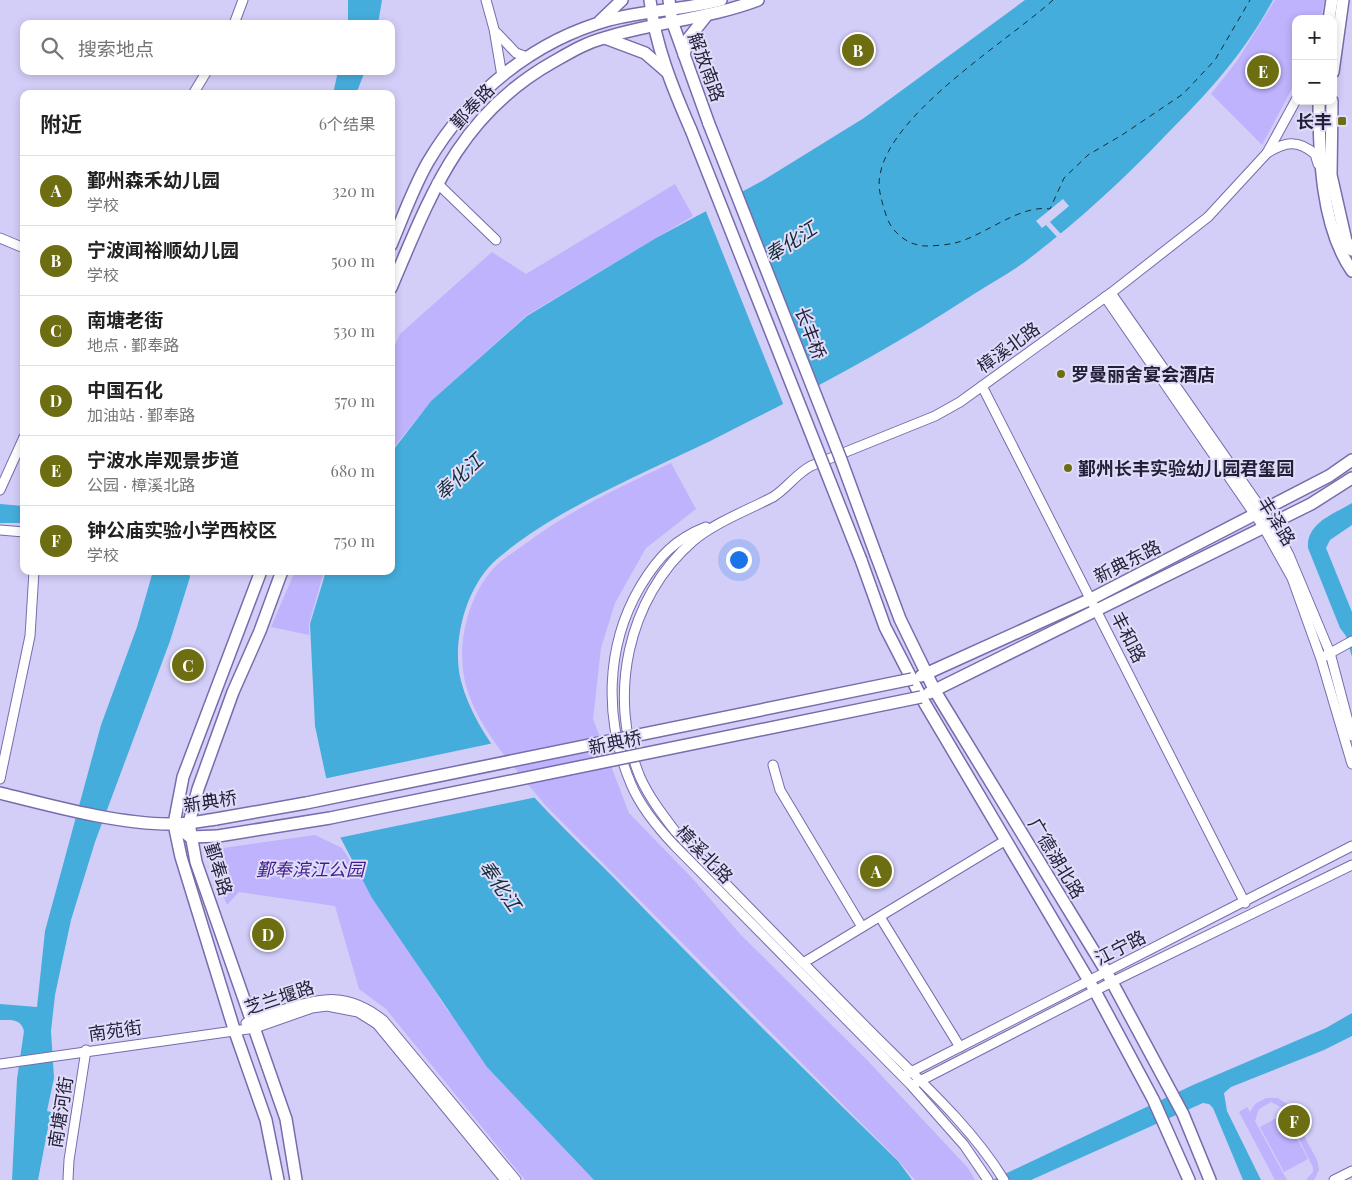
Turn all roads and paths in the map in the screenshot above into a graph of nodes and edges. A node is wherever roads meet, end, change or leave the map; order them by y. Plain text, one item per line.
1 (243, 0) edge
2 (486, 0) edge
3 (622, 0) edge
4 (650, 0) edge
5 (721, 0) edge
6 (758, 0) edge
7 (1332, 0) edge
8 (1343, 0) edge
9 (669, 4) edge
10 (703, 6) edge
11 (651, 12) junction
12 (1329, 15) edge
13 (236, 20) edge
14 (672, 22) junction
15 (596, 24) junction
16 (653, 25) junction
17 (494, 29) junction
18 (604, 38) junction
19 (684, 55) junction
20 (527, 57) junction
21 (1335, 60) edge
22 (669, 74) junction
23 (205, 75) edge
24 (502, 76) junction
25 (196, 90) edge
26 (1293, 105) edge
27 (1319, 105) edge
28 (1332, 105) edge
29 (709, 124) joint
30 (1267, 154) junction
31 (1321, 172) junction
32 (437, 183) junction
33 (395, 236) edge
34 (0, 238) edge
35 (496, 240) dead end
36 (20, 246) edge
37 (1352, 250) edge
38 (1352, 271) edge
39 (395, 279) edge
40 (1108, 295) junction
41 (982, 386) junction
42 (20, 445) edge
43 (1352, 460) edge
44 (1352, 478) edge
45 (0, 490) edge
46 (1259, 512) junction
47 (735, 517) junction
48 (1268, 526) junction
49 (0, 530) edge
50 (20, 532) edge
51 (876, 555) joint
52 (861, 560) joint
53 (34, 575) edge
54 (259, 575) edge
55 (281, 575) edge
56 (1091, 599) junction
57 (1098, 611) junction
58 (1349, 643) edge
59 (1330, 653) junction
60 (1321, 659) junction
61 (926, 674) junction
62 (912, 679) junction
63 (935, 690) junction
64 (920, 697) junction
65 (1352, 736) edge
66 (1352, 764) edge
67 (773, 765) dead end
68 (0, 779) edge
69 (0, 793) edge
70 (189, 823) junction
71 (174, 824) junction
72 (190, 837) junction
73 (1006, 840) junction
74 (1352, 846) edge
75 (1352, 865) edge
76 (1244, 903) junction
77 (880, 917) junction
78 (862, 927) junction
79 (803, 963) junction
80 (1106, 971) junction
81 (1089, 981) junction
82 (1112, 982) junction
83 (1095, 991) junction
84 (254, 1024) junction
85 (234, 1029) junction
86 (960, 1047) junction
87 (86, 1050) junction
88 (3, 1063) edge
89 (907, 1075) junction
90 (920, 1080) junction
91 (911, 1085) junction
92 (1352, 1171) edge
93 (987, 1178) edge
94 (68, 1180) edge
95 (278, 1180) edge
96 (296, 1180) edge
97 (505, 1180) edge
98 (516, 1180) edge
99 (1004, 1180) edge
100 (1189, 1180) edge
101 (1210, 1180) edge
102 (1334, 1180) edge

1 - 13 street
2 - 17 street
3 - 15 main road
4 - 11 main road
5 - 10 main road
6 - 10 main road
7 - 12 main road
8 - 21 main road
9 - 10 main road, 鄞奉路
9 - 11 main road, 鄞奉路
9 - 14 main road
10 - 14 main road, 鄞奉路
10 - 19 main road
11 - 15 main road, 鄞奉路
11 - 16 main road
14 - 16 main road, 鄞奉路
14 - 19 main road, 解放南路
15 - 20 main road, 鄞奉路
16 - 18 main road, 鄞奉路
16 - 22 main road, 长丰桥
17 - 20 street
17 - 24 street
18 - 22 main road
18 - 32 main road, 鄞奉路
19 - 29 main road, 解放南路
20 - 24 main road, 鄞奉路
22 - 52 main road, 长丰桥, bridge
23 - 25 street
24 - 33 main road, 鄞奉路
26 - 30 street, 樟溪北路
27 - 31 main road
28 - 37 main road
29 - 51 main road, 长丰桥, bridge
30 - 31 street, 樟溪北路
30 - 40 street, 樟溪北路
31 - 38 main road
32 - 35 street
32 - 39 main road, 鄞奉路
34 - 36 street
40 - 41 street, 樟溪北路
40 - 46 street, 丰泽路
41 - 47 street, 樟溪北路
41 - 56 street, 丰和路
42 - 45 street
43 - 46 main road, 新典东路
44 - 48 main road, 新典东路
46 - 48 street, 丰泽路
46 - 56 main road, 新典东路
47 - 79 street, 樟溪北路
47 - 89 street, 樟溪北路
48 - 57 main road, 新典东路
48 - 59 street, 丰泽路
48 - 60 street, 丰泽路
49 - 50 street
51 - 61 main road, 广德湖北路
52 - 62 main road, 广德湖北路
53 - 68 street
54 - 71 main road, 鄞奉路
55 - 70 main road, 鄞奉路
56 - 57 street, 丰和路
56 - 61 main road, 新典东路
57 - 63 main road, 新典东路
57 - 76 street, 丰和路
58 - 59 street
59 - 60 street
59 - 65 street, 丰泽路
60 - 66 street, 丰泽路
61 - 62 main road, 新典东路
61 - 63 main road, 广德湖北路
62 - 64 main road, 广德湖北路
62 - 70 main road, 新典桥, bridge
63 - 64 main road, 新典东路
63 - 80 main road, 广德湖北路
64 - 72 main road, 新典桥, bridge
64 - 73 main road, 广德湖北路
67 - 78 street
69 - 71 main road
70 - 71 main road, 新典桥
70 - 72 main road, 鄞奉路
71 - 72 main road, 新典桥
71 - 85 main road, 鄞奉路
72 - 84 main road, 鄞奉路
73 - 77 street
73 - 81 main road, 广德湖北路
74 - 76 street, 江宁路
75 - 82 street, 江宁路
76 - 80 street, 江宁路
77 - 78 street
77 - 86 street
78 - 79 street
79 - 89 street, 樟溪北路
80 - 81 street, 江宁路
80 - 82 main road, 广德湖北路
81 - 83 main road, 广德湖北路
81 - 86 street, 江宁路
82 - 83 street, 江宁路
82 - 101 main road, 广德湖北路
83 - 90 street, 江宁路
83 - 100 main road, 广德湖北路
84 - 85 street, 芝兰堰路
84 - 96 main road, 鄞奉路
84 - 97 street, 芝兰堰路
84 - 98 street, 芝兰堰路
85 - 87 street, 南苑街
85 - 95 main road, 鄞奉路
86 - 89 street, 江宁路
87 - 88 street, 南苑街
87 - 94 street, 南塘河街
89 - 90 street, 樟溪北路
89 - 91 street, 樟溪北路
90 - 91 street, 江宁路
90 - 99 street, 樟溪北路
91 - 93 street, 樟溪北路
92 - 102 street

